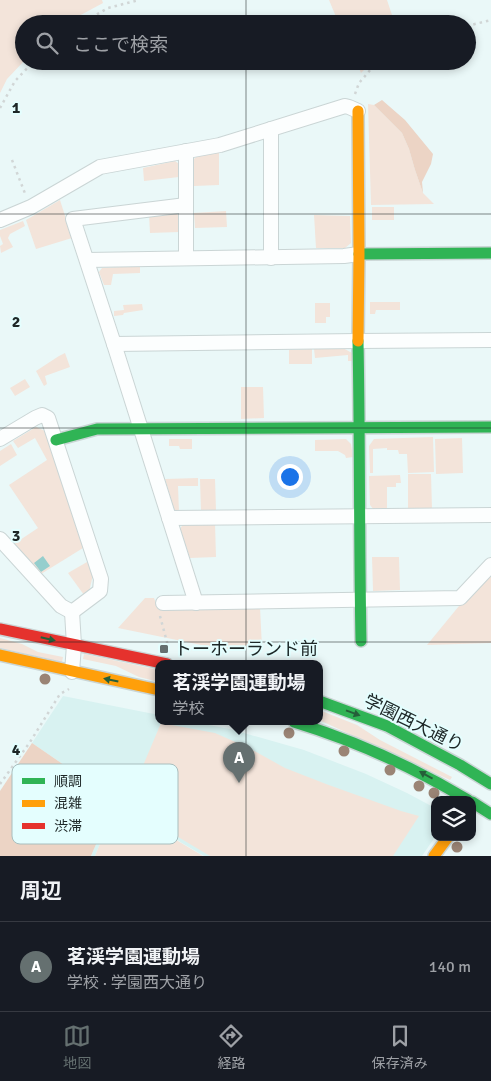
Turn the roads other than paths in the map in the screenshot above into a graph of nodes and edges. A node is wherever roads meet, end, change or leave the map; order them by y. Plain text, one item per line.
1 (354, 109) joint
2 (271, 129) junction
3 (186, 151) junction
4 (186, 204) junction
5 (0, 220) edge
6 (491, 253) edge
7 (359, 254) junction
8 (186, 258) junction
9 (271, 258) junction
10 (86, 260) junction
11 (358, 340) junction
12 (491, 340) edge
13 (114, 344) junction
14 (491, 427) edge
15 (141, 428) junction
16 (360, 428) junction
17 (0, 439) edge
18 (56, 440) junction
19 (491, 515) edge
20 (359, 516) junction
21 (169, 518) junction
22 (0, 539) edge
23 (491, 565) edge
24 (361, 600) junction
25 (163, 603) road end
26 (196, 603) junction
27 (72, 612) junction
28 (0, 629) edge
29 (361, 641) dead end
30 (74, 645) junction
31 (0, 655) edge
32 (155, 662) edge
33 (72, 672) junction
34 (155, 689) edge
35 (323, 702) edge
36 (305, 725) edge
37 (480, 793) edge
38 (491, 814) edge
39 (445, 841) edge
40 (434, 856) edge

1 - 2 street
1 - 7 street
2 - 3 street
2 - 9 street
3 - 4 street
3 - 5 street
4 - 8 street
4 - 10 street
6 - 7 street
7 - 9 street
7 - 11 street
8 - 9 street
8 - 10 street
10 - 13 street
11 - 12 street
11 - 13 street
11 - 16 street
13 - 15 street
14 - 16 street
15 - 16 street
15 - 18 street
15 - 21 street
16 - 20 street
17 - 18 street
18 - 27 street
19 - 20 street
20 - 21 street
20 - 24 street
21 - 26 street
22 - 27 street
23 - 24 street
24 - 26 street
24 - 29 street
25 - 26 street
27 - 30 street
28 -> 30 street
30 - 32 street
30 - 33 street
31 - 33 street
34 -> 33 street
35 -> 37 street, 学園西大通り
37 -> 36 street, 学園西大通り
37 - 38 street, 学園西大通り
39 - 40 street

